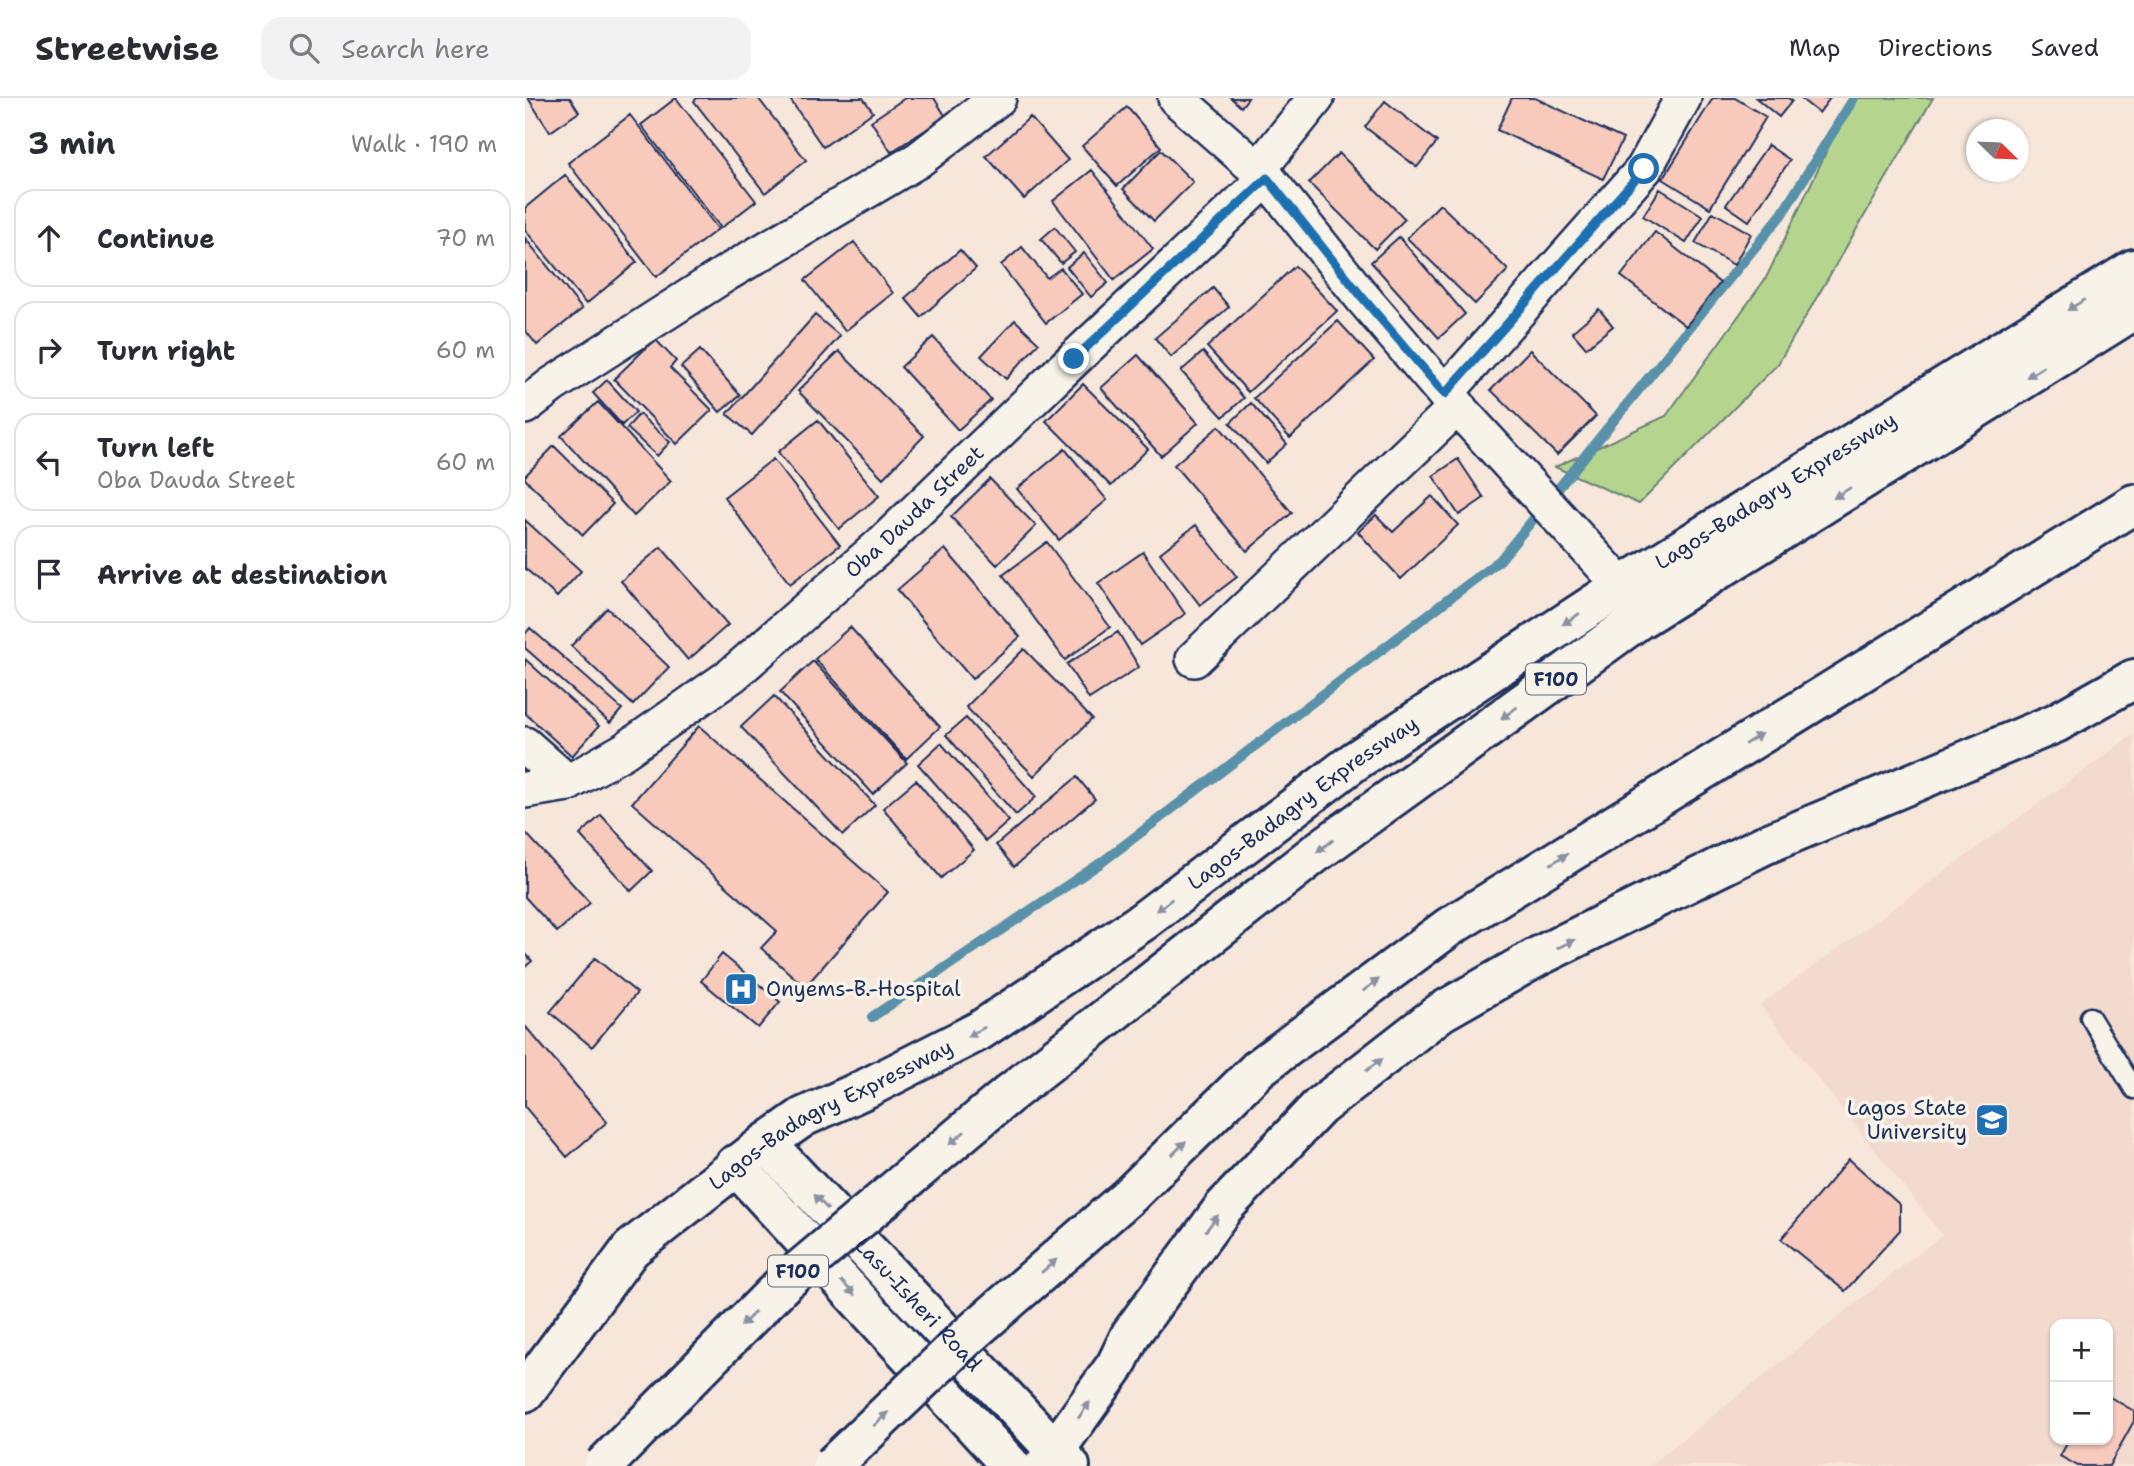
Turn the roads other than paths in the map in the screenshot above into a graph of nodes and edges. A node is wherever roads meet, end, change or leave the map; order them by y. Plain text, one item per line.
1 (998, 98) edge
2 (1176, 98) edge
3 (1316, 98) edge
4 (1683, 98) edge
5 (1263, 174) junction
6 (2134, 269) edge
7 (2134, 310) edge
8 (1452, 400) junction
9 (525, 406) edge
10 (2134, 504) edge
11 (1622, 586) junction
12 (1194, 659) dead end
13 (2134, 678) edge
14 (525, 745) edge
15 (568, 783) junction
16 (525, 790) edge
17 (2090, 1017) dead end
18 (2134, 1089) edge
19 (765, 1143) junction
20 (735, 1165) junction
21 (525, 1392) edge
22 (1056, 1460) edge
23 (603, 1466) edge
24 (832, 1466) edge
25 (1011, 1466) edge

1 - 9 street
2 - 5 street
3 - 5 street, Oba Dauda Street
4 - 8 street
5 - 8 street
5 - 15 street, Oba Dauda Street
6 -> 11 main road, Lagos-Badagry Expressway
7 -> 23 main road, Lagos-Badagry Expressway / F100, bridge
8 - 11 street
8 - 12 street
24 -> 10 main road, bridge
11 -> 19 main road, Lagos-Badagry Expressway
22 -> 13 main road
14 - 15 street
15 - 16 street, Oba Dauda Street
17 - 18 lane
19 - 20 main road, Lagos-Badagry Expressway
22 -> 19 main road, Lasu-Isheri Road
20 - 21 main road, Lagos-Badagry Expressway
20 -> 25 main road, Lasu-Isheri Road

